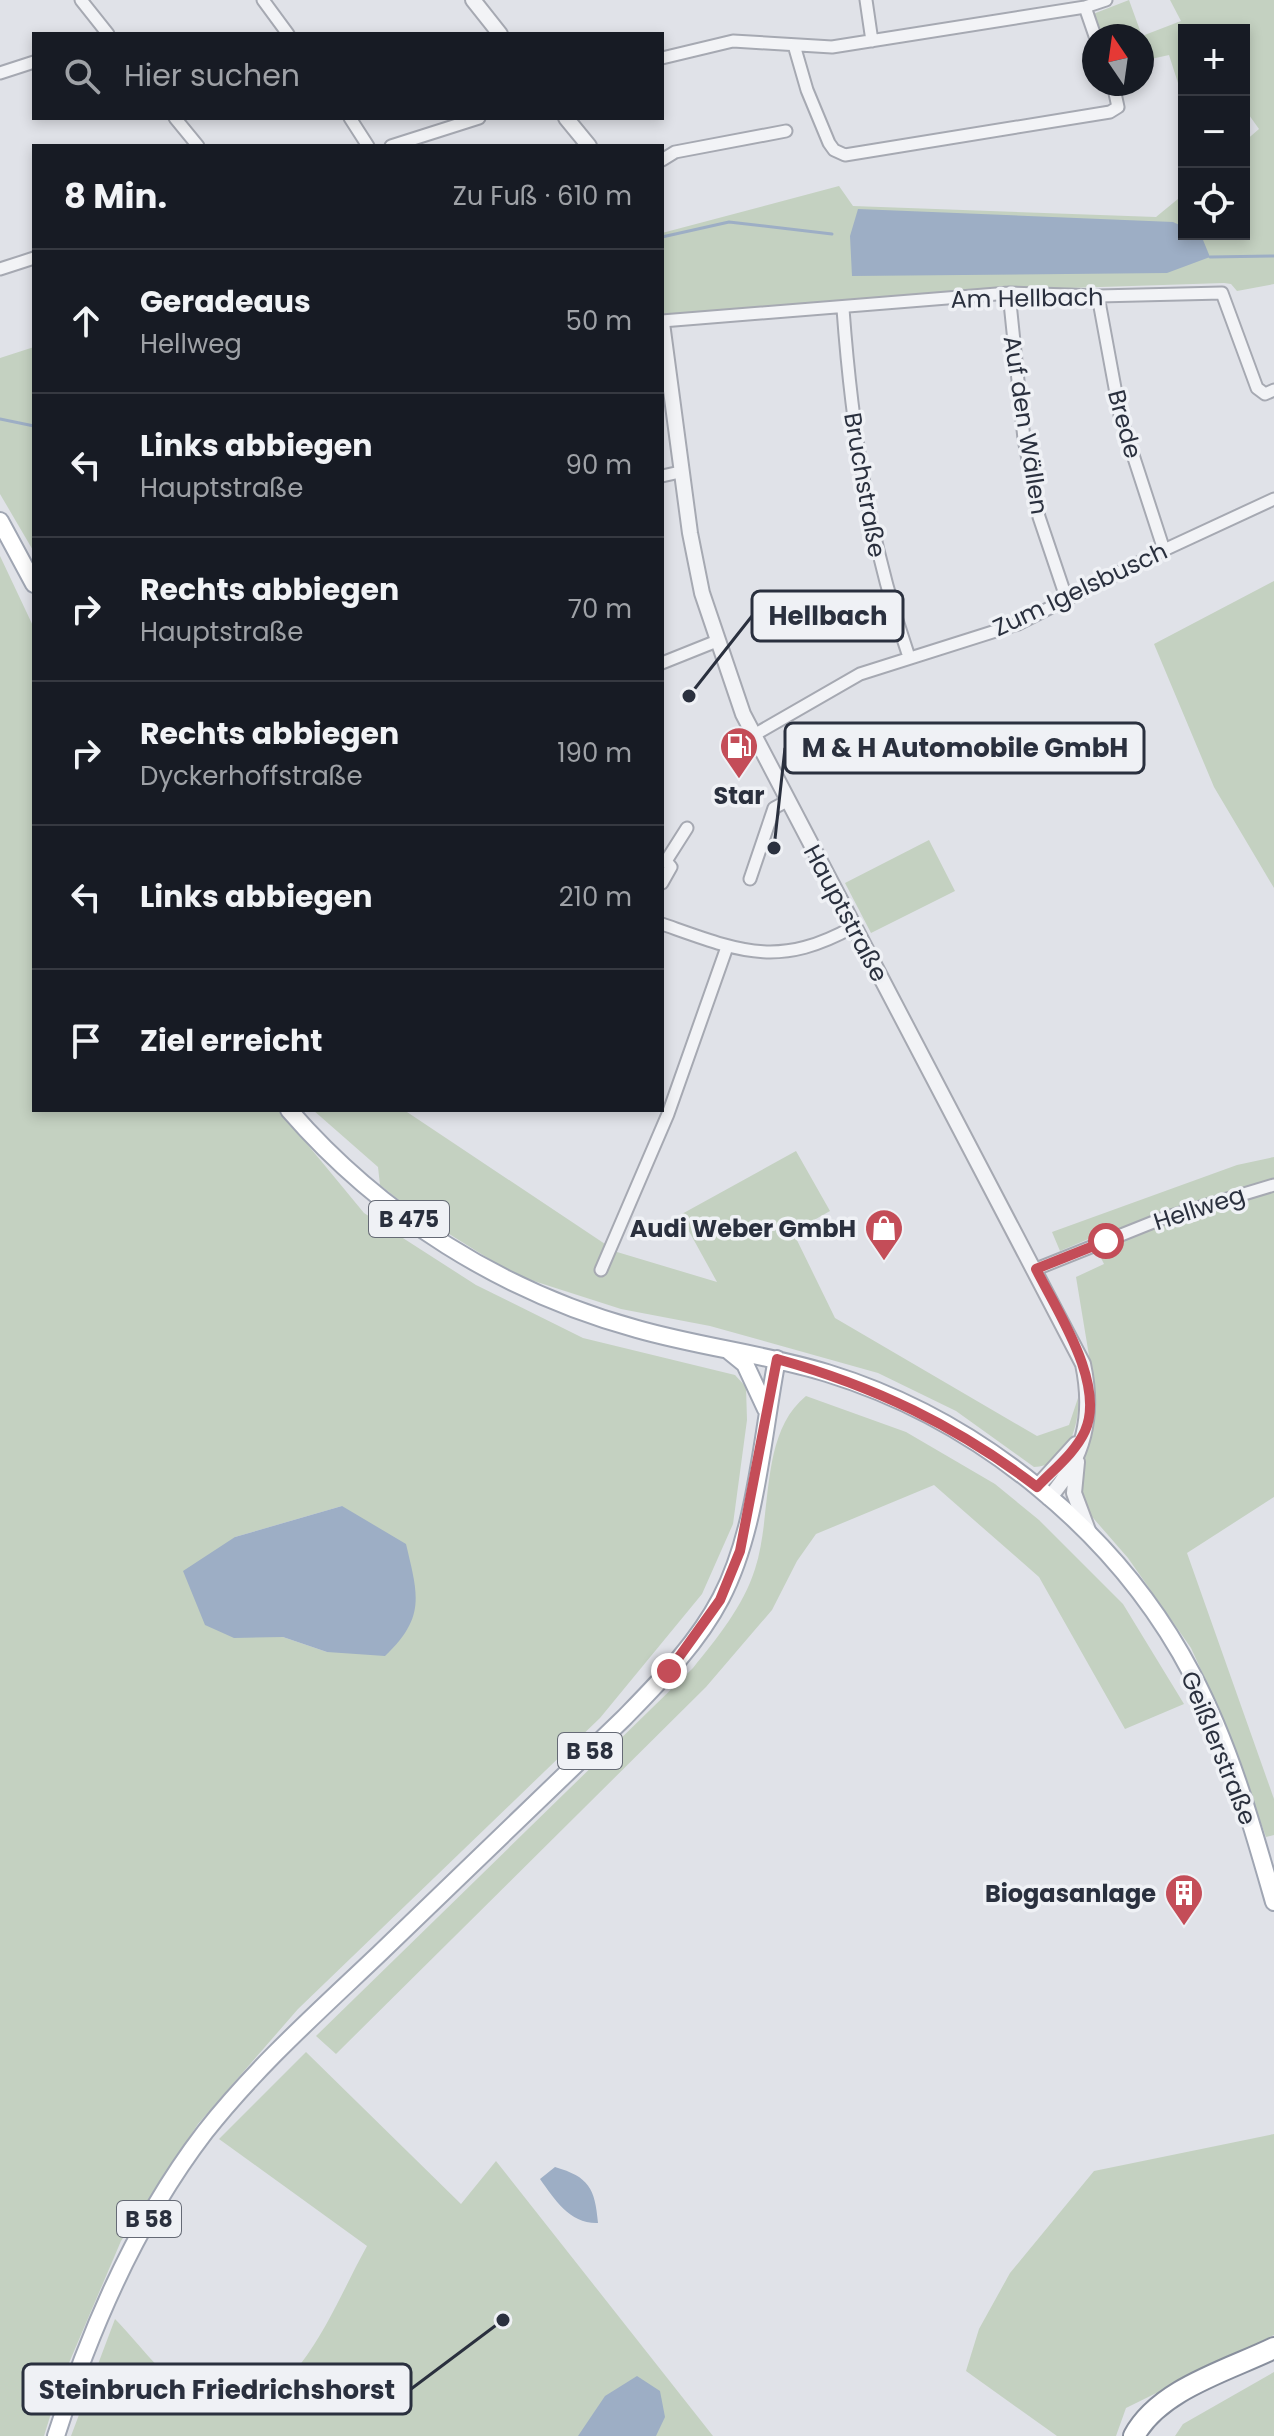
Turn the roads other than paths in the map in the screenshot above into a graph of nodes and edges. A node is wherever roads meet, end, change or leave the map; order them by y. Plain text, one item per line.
1 (81, 0) edge
2 (263, 0) edge
3 (473, 0) edge
4 (866, 0) edge
5 (1106, 0) edge
6 (1085, 7) junction
7 (1091, 24) edge
8 (106, 32) edge
9 (287, 32) edge
10 (498, 32) edge
11 (872, 41) junction
12 (794, 45) junction
13 (664, 58) edge
14 (32, 63) edge
15 (0, 73) edge
16 (1116, 96) edge
17 (177, 120) edge
18 (351, 120) edge
19 (473, 120) edge
20 (568, 120) edge
21 (786, 131) dead end
22 (196, 144) edge
23 (367, 144) edge
24 (397, 144) edge
25 (587, 144) edge
26 (664, 159) edge
27 (32, 259) edge
28 (0, 269) edge
29 (1009, 293) junction
30 (1098, 296) junction
31 (843, 309) junction
32 (664, 322) edge
33 (664, 339) edge
34 (1274, 390) edge
35 (680, 472) junction
36 (664, 476) edge
37 (1274, 499) edge
38 (0, 521) edge
39 (1164, 550) junction
40 (32, 580) edge
41 (1067, 600) junction
42 (717, 641) junction
43 (909, 657) junction
44 (664, 662) edge
45 (754, 735) junction
46 (787, 801) junction
47 (687, 828) dead end
48 (664, 879) edge
49 (750, 879) dead end
50 (664, 925) edge
51 (853, 927) junction
52 (727, 947) junction
53 (291, 1112) edge
54 (1274, 1185) edge
55 (1036, 1269) junction
56 (601, 1270) dead end
57 (722, 1347) junction
58 (777, 1359) junction
59 (766, 1409) junction
60 (1085, 1431) junction
61 (1078, 1458) junction
62 (1043, 1492) junction
63 (1089, 1533) junction
64 (1274, 1902) edge
65 (1274, 2348) edge
66 (1274, 2359) edge
67 (56, 2436) edge
68 (1134, 2436) edge
69 (1145, 2436) edge

1 - 8 street
2 - 9 street
3 - 10 street
4 - 11 street
5 - 6 street
6 - 7 street
6 - 11 street
11 - 12 street
12 - 13 street
12 - 16 street
14 - 15 street
17 - 22 street
18 - 23 street
19 - 24 street
20 - 25 street
21 - 26 street
27 - 28 street
29 - 30 street, Am Hellbach
29 - 31 street, Am Hellbach
29 - 41 street, Auf den Wällen
30 - 34 street, Am Hellbach
30 - 39 street, Brede
31 - 32 street, Am Hellbach
31 - 43 street, Bruchstraße
33 - 35 street, Hauptstraße
35 - 36 street
35 - 42 street, Hauptstraße
37 - 39 street, Zum Igelsbusch
38 - 40 main road
39 - 41 street, Zum Igelsbusch
41 - 43 street, Zum Igelsbusch
42 - 44 street
42 - 45 street, Hauptstraße
43 - 45 street, Zum Igelsbusch
45 - 46 street, Hauptstraße
46 - 49 street
46 - 51 street, Hauptstraße
47 - 48 street
50 - 52 street
51 - 52 street
51 - 55 street, Hauptstraße
52 - 56 street
53 - 57 main road, B 475
54 - 55 street, Hellweg
55 - 60 street, Hauptstraße
57 - 58 main road, B 475
57 - 59 main road
58 - 59 main road, B 58
58 - 62 main road, Geißlerstraße
59 - 67 main road, B 58
60 - 61 street, Hauptstraße
60 - 62 street
61 - 62 street, Hauptstraße
61 - 63 street
62 - 63 main road, Geißlerstraße
63 - 64 main road, Geißlerstraße
65 - 68 highway
66 - 69 highway

